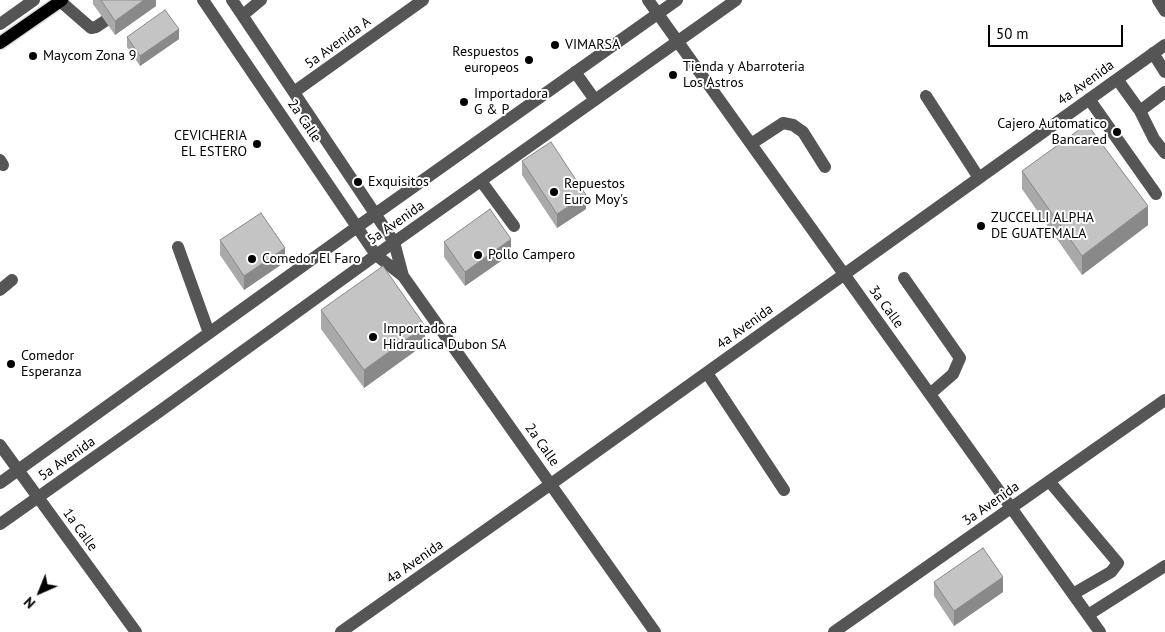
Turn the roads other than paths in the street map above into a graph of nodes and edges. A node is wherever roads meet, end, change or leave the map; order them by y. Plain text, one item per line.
1 (34, 0) edge
2 (203, 0) edge
3 (232, 0) edge
4 (261, 0) edge
5 (423, 0) edge
6 (648, 0) edge
7 (678, 0) edge
8 (736, 0) edge
9 (1158, 0) edge
10 (61, 1) edge
11 (1165, 10) edge
12 (658, 14) junction
13 (243, 15) junction
14 (105, 21) edge
15 (0, 24) edge
16 (678, 42) junction
17 (0, 43) edge
18 (1165, 45) edge
19 (1153, 53) junction
20 (575, 72) junction
21 (1165, 72) edge
22 (1117, 79) junction
23 (294, 92) junction
24 (1165, 92) edge
25 (926, 96) dead end
26 (595, 100) junction
27 (1088, 100) junction
28 (1140, 112) junction
29 (751, 144) junction
30 (1165, 153) edge
31 (825, 167) dead end
32 (979, 178) junction
33 (481, 181) junction
34 (1156, 194) dead end
35 (376, 214) junction
36 (514, 226) dead end
37 (357, 227) junction
38 (394, 242) junction
39 (178, 246) dead end
40 (376, 255) junction
41 (844, 274) junction
42 (403, 276) junction
43 (904, 278) dead end
44 (12, 280) dead end
45 (0, 290) edge
46 (209, 333) junction
47 (707, 373) junction
48 (930, 394) junction
49 (1165, 400) edge
50 (0, 445) edge
51 (18, 471) junction
52 (1049, 482) junction
53 (0, 483) edge
54 (551, 484) junction
55 (784, 490) dead end
56 (38, 498) junction
57 (1012, 508) junction
58 (0, 524) edge
59 (1165, 566) edge
60 (1074, 594) junction
61 (1088, 615) junction
62 (136, 632) edge
63 (341, 632) edge
64 (656, 632) edge
65 (834, 632) edge
66 (1100, 632) edge

1 - 15 street
2 - 37 street, 2a Calle
3 - 13 street, 2a Calle
4 - 13 street
5 - 23 street, 5a Avenida A
6 - 12 street, 3a Calle
7 - 12 street, 5a Avenida
8 - 16 street, 5a Avenida
9 - 11 street
10 - 14 street
10 - 17 main road
12 - 16 street, 3a Calle
12 - 20 street, 5a Avenida
13 - 23 street, 2a Calle
16 - 26 street, 5a Avenida
16 - 29 street, 3a Calle
18 - 19 street, 4a Avenida
19 - 21 street
19 - 22 street, 4a Avenida
20 - 26 street
20 - 35 street, 5a Avenida
22 - 27 street, 4a Avenida
22 - 28 street
23 - 35 street, 2a Calle
24 - 28 street
25 - 32 street
26 - 33 street, 5a Avenida
27 - 32 street, 4a Avenida
27 - 34 street
28 - 30 street
29 - 31 street
29 - 41 street, 3a Calle
32 - 41 street, 4a Avenida
33 - 36 street
33 - 38 street, 5a Avenida
35 - 37 street, 5a Avenida
35 - 38 street, 2a Calle
37 - 40 street, 2a Calle
37 - 46 street, 5a Avenida
38 - 40 street, 5a Avenida
38 - 42 street, 2a Calle
39 - 46 street
40 - 42 street, 2a Calle
40 - 56 street, 5a Avenida
41 - 47 street, 4a Avenida
41 - 48 street, 3a Calle
42 - 54 street, 2a Calle
43 - 48 street
44 - 45 street
46 - 51 street, 5a Avenida
47 - 54 street, 4a Avenida
47 - 55 street
48 - 57 street, 3a Calle
49 - 52 street, 3a Avenida
50 - 51 street, 1a Calle
51 - 53 street, 5a Avenida
51 - 56 street, 1a Calle
52 - 57 street, 3a Avenida
52 - 60 street
54 - 63 street, 4a Avenida
54 - 64 street, 2a Calle
56 - 58 street, 5a Avenida
56 - 62 street, 1a Calle
57 - 60 street, 3a Calle
57 - 65 street, 3a Avenida
59 - 61 street
60 - 61 street, 3a Calle
61 - 66 street, 3a Calle

